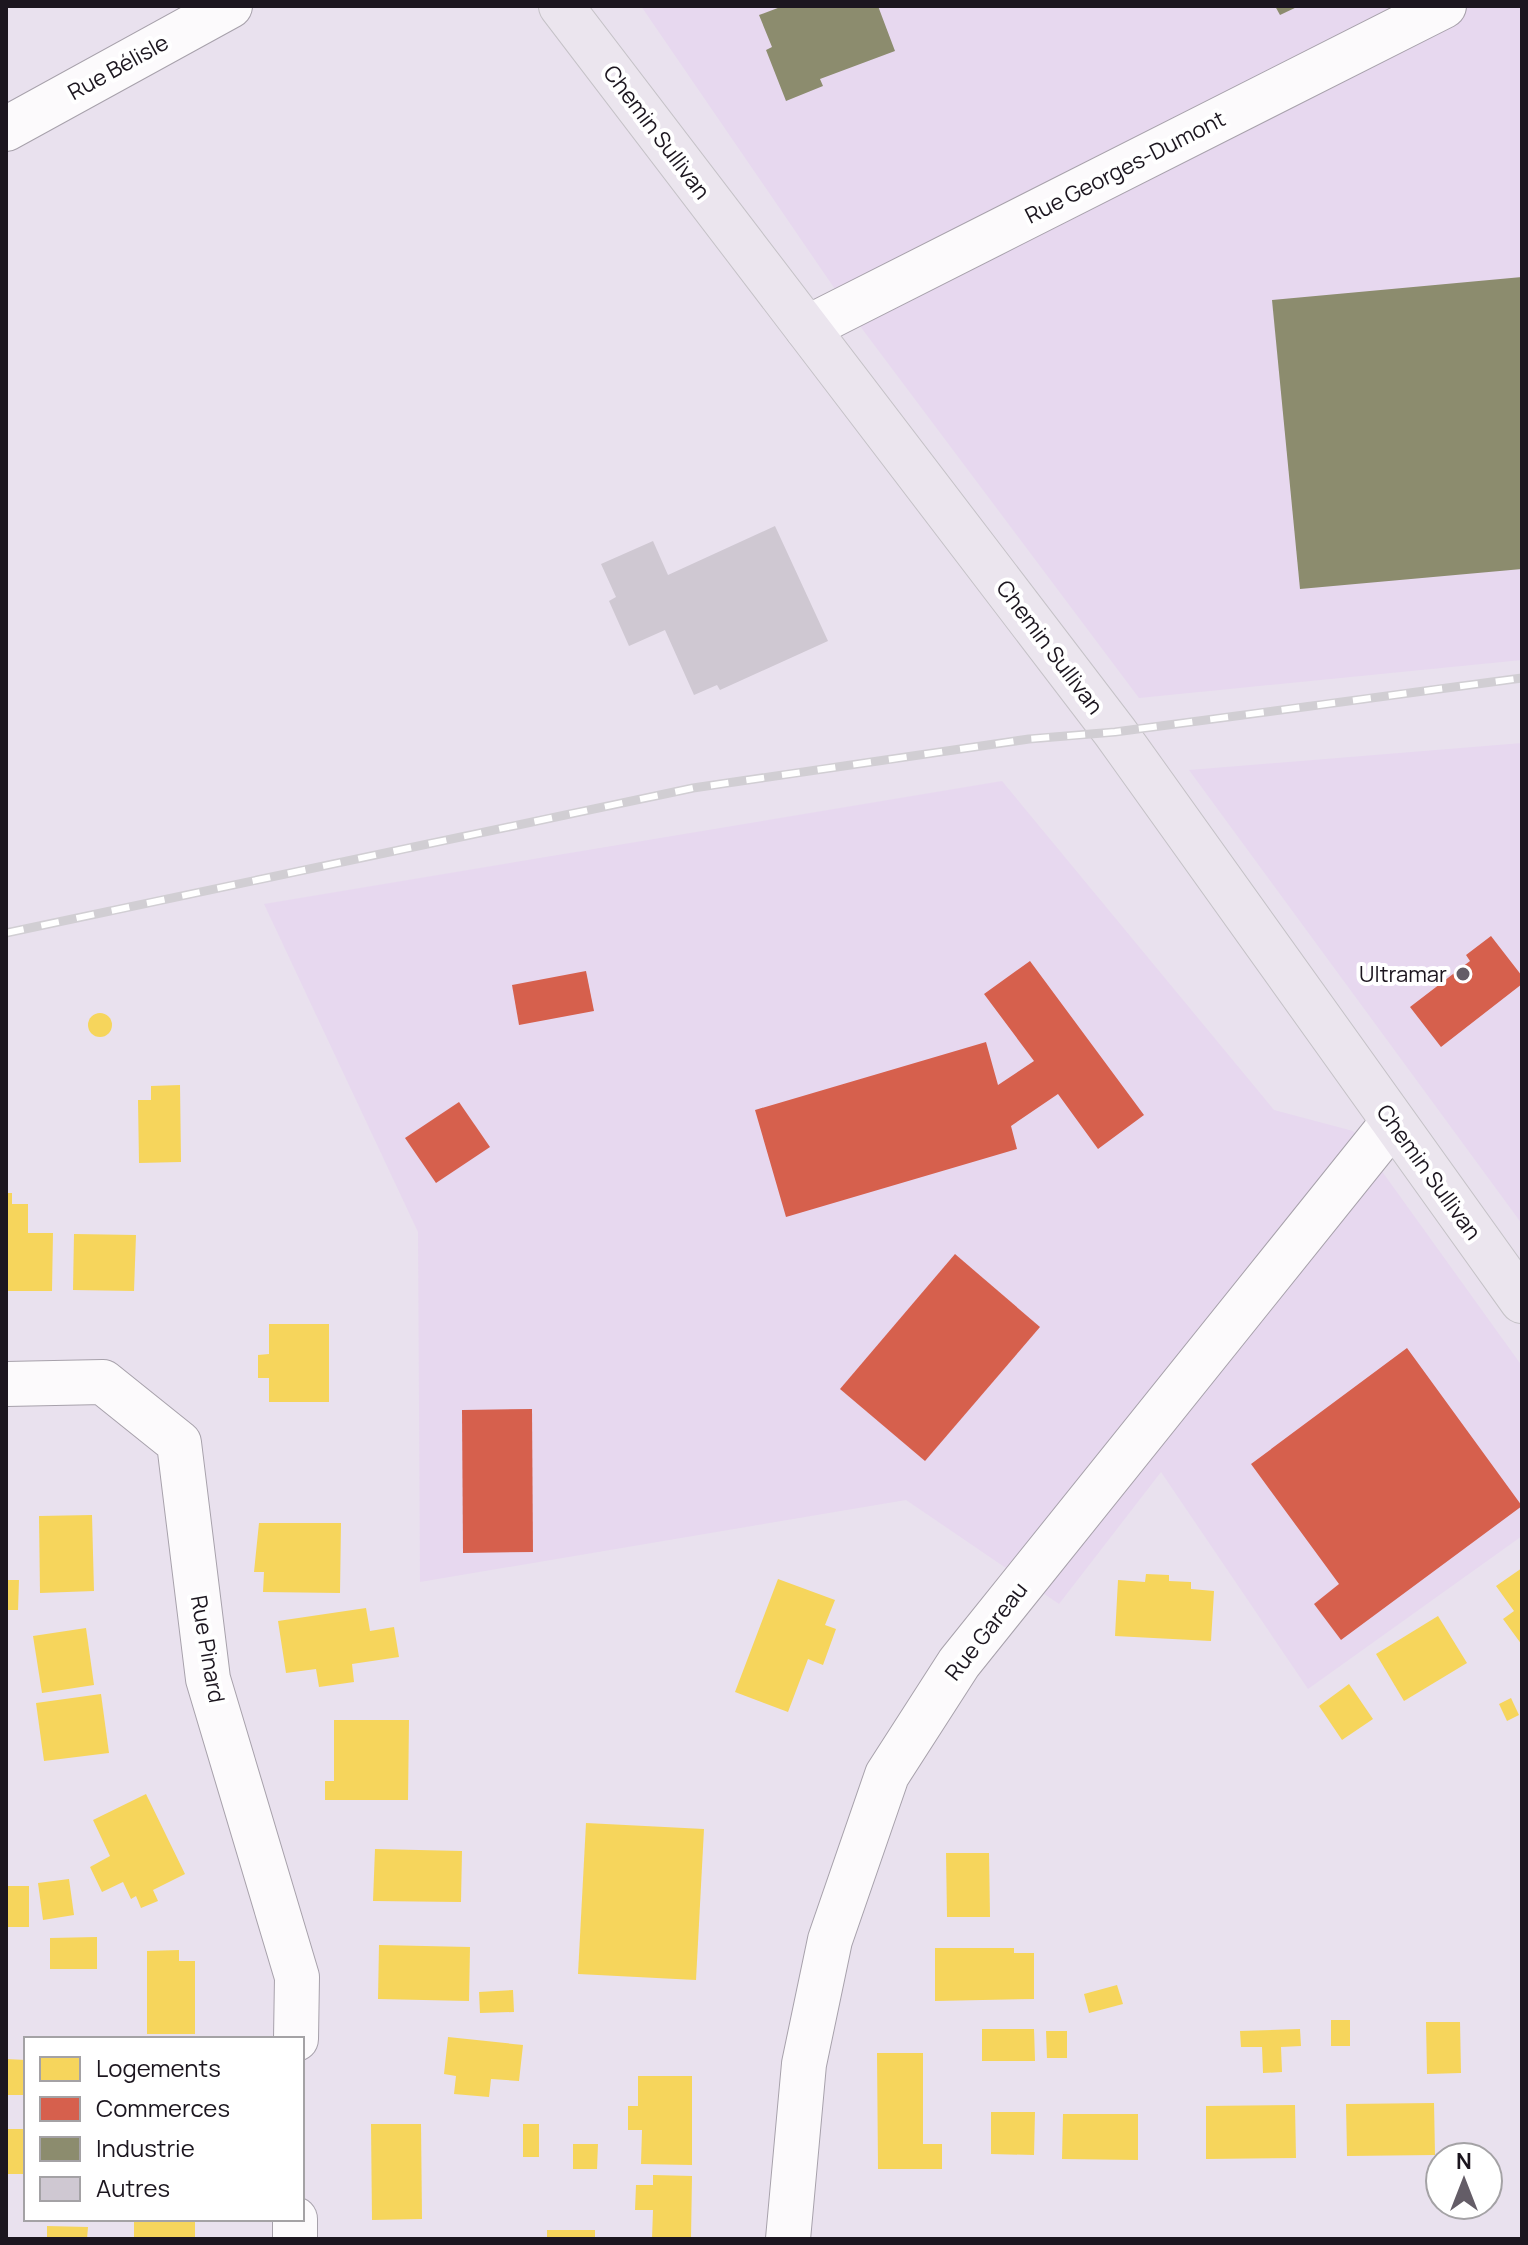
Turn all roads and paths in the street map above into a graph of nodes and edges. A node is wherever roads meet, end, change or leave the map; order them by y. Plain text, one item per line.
1 (230, 6) edge
2 (561, 6) edge
3 (1444, 6) edge
4 (6, 129) edge
5 (807, 328) junction
6 (1393, 1122) junction
7 (1522, 1301) edge
8 (6, 1384) edge
9 (296, 2037) edge
10 (788, 2239) edge

1 - 4 street, Rue Bélisle
2 - 5 main road, Chemin Sullivan
3 - 5 street, Rue Georges-Dumont
5 - 6 main road, Chemin Sullivan
6 - 7 main road, Chemin Sullivan
6 - 10 street, Rue Gareau
8 - 9 street, Rue Pinard

